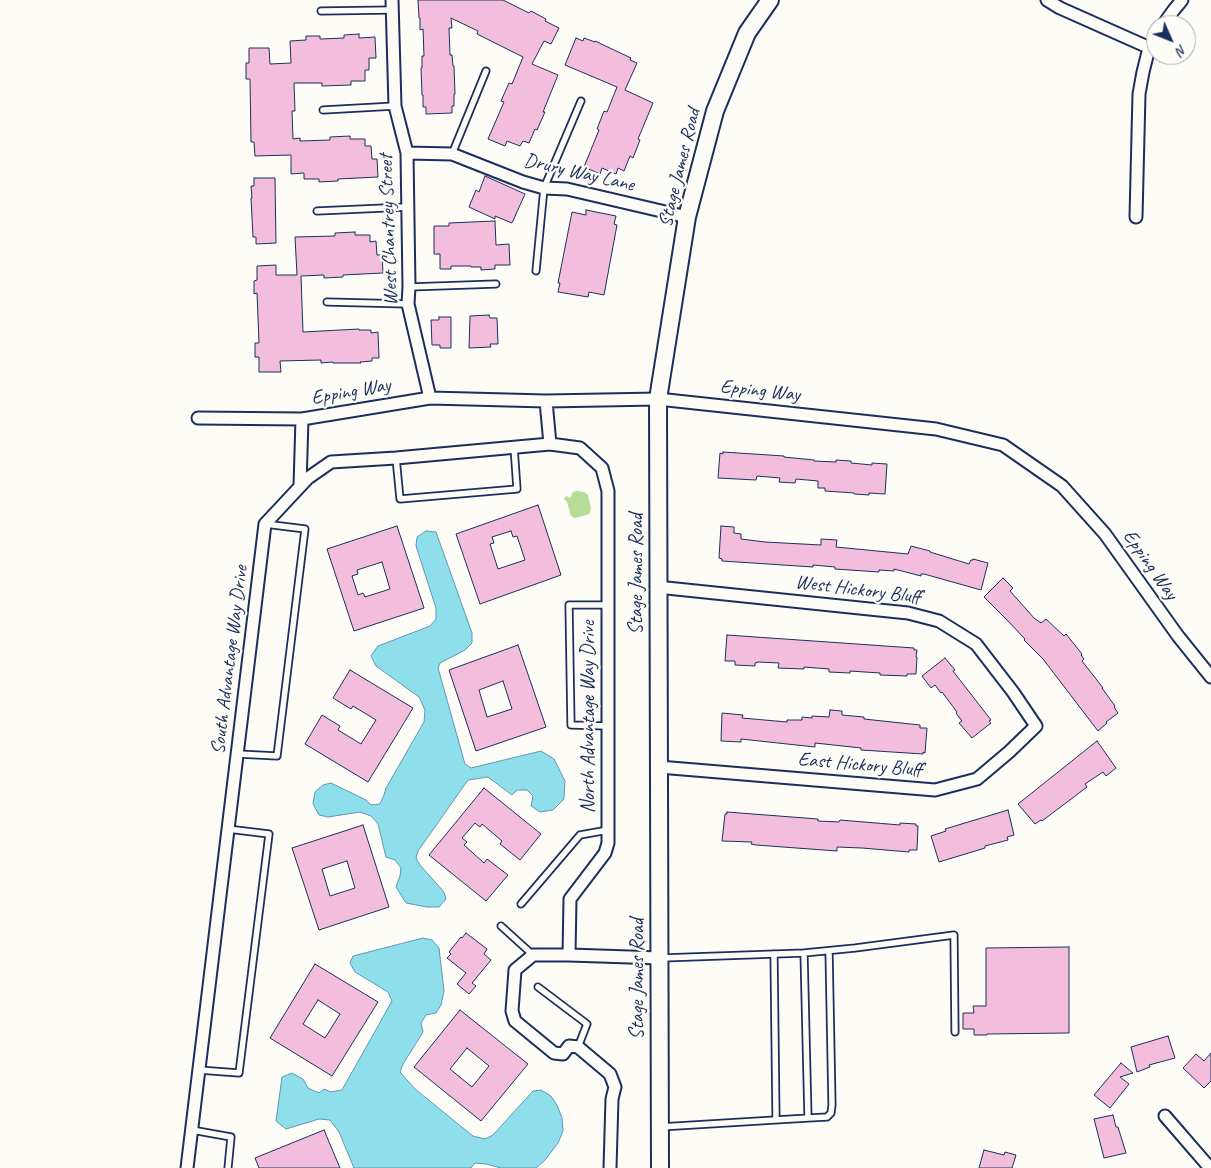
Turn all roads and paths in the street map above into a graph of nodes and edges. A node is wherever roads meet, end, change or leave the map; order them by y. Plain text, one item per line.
1 (770, 0) edge
2 (1046, 0) edge
3 (1182, 0) edge
4 (392, 5) edge
5 (321, 12) dead end
6 (1170, 15) edge
7 (1146, 46) edge
8 (1146, 62) edge
9 (486, 71) dead end
10 (581, 101) dead end
11 (395, 106) junction
12 (323, 110) dead end
13 (407, 153) junction
14 (452, 154) junction
15 (544, 188) junction
16 (407, 207) junction
17 (317, 212) dead end
18 (687, 217) junction
19 (1136, 217) dead end
20 (536, 271) dead end
21 (496, 284) dead end
22 (409, 287) junction
23 (327, 302) dead end
24 (408, 304) junction
25 (430, 398) junction
26 (658, 399) junction
27 (546, 401) junction
28 (198, 418) dead end
29 (302, 419) junction
30 (550, 444) junction
31 (514, 447) junction
32 (396, 458) junction
33 (300, 486) junction
34 (264, 524) junction
35 (657, 587) junction
36 (608, 605) junction
37 (1211, 677) edge
38 (608, 726) junction
39 (1036, 726) joint
40 (238, 754) junction
41 (659, 767) junction
42 (228, 829) junction
43 (608, 830) junction
44 (521, 904) dead end
45 (500, 926) dead end
46 (830, 951) junction
47 (804, 953) junction
48 (774, 954) junction
49 (533, 955) junction
50 (569, 955) junction
51 (660, 958) junction
52 (538, 987) dead end
53 (955, 1032) dead end
54 (578, 1047) junction
55 (199, 1070) junction
56 (1164, 1116) dead end
57 (808, 1118) junction
58 (776, 1119) junction
59 (660, 1126) junction
60 (192, 1130) junction
61 (187, 1168) edge
62 (228, 1168) edge
63 (610, 1168) edge
64 (660, 1168) edge
65 (1210, 1168) edge

1 - 18 main road, Stage James Road
2 - 7 street
3 - 6 street
4 - 5 lane
4 - 11 street, West Chantrey Street
8 - 19 street
9 - 14 lane
10 - 15 lane
11 - 12 lane
11 - 13 street, West Chantrey Street
13 - 14 street, Drury Way Lane
13 - 16 street, West Chantrey Street
14 - 15 street, Drury Way Lane
15 - 18 street, Drury Way Lane
15 - 20 lane
16 - 17 lane
16 - 22 street, West Chantrey Street
18 - 26 main road, Stage James Road
21 - 22 lane
22 - 24 street, West Chantrey Street
23 - 24 lane
24 - 25 street, West Chantrey Street
25 - 27 street, Epping Way
25 - 29 street, Epping Way
26 - 27 street, Epping Way
26 - 35 main road, Stage James Road
26 - 37 street, Epping Way
27 - 30 street
28 - 29 street, Epping Way
29 - 33 street
30 - 31 street
30 - 36 street, North Advantage Way Drive
31 - 32 street
31 - 32 lane
32 - 33 street
33 - 34 street
34 - 40 street, South Advantage Way Drive
34 - 40 lane
35 - 39 street, West Hickory Bluff
35 - 41 main road, Stage James Road
36 - 38 street, North Advantage Way Drive
36 - 38 lane
38 - 43 street, North Advantage Way Drive
39 - 41 street, East Hickory Bluff
40 - 42 street, South Advantage Way Drive
41 - 51 main road, Stage James Road
42 - 55 street, South Advantage Way Drive
42 - 55 lane
43 - 44 lane
43 - 50 street, North Advantage Way Drive
45 - 49 lane
46 - 47 lane
46 - 53 lane
46 - 57 lane
47 - 48 lane
47 - 57 lane
48 - 51 lane
48 - 58 lane
49 - 50 street
49 - 54 street
50 - 51 street
51 - 59 main road, Stage James Road
52 - 54 lane
54 - 63 street
55 - 60 street, South Advantage Way Drive
56 - 65 street
57 - 58 lane
58 - 59 lane
59 - 64 main road, Stage James Road
60 - 61 street, South Advantage Way Drive
60 - 62 lane

